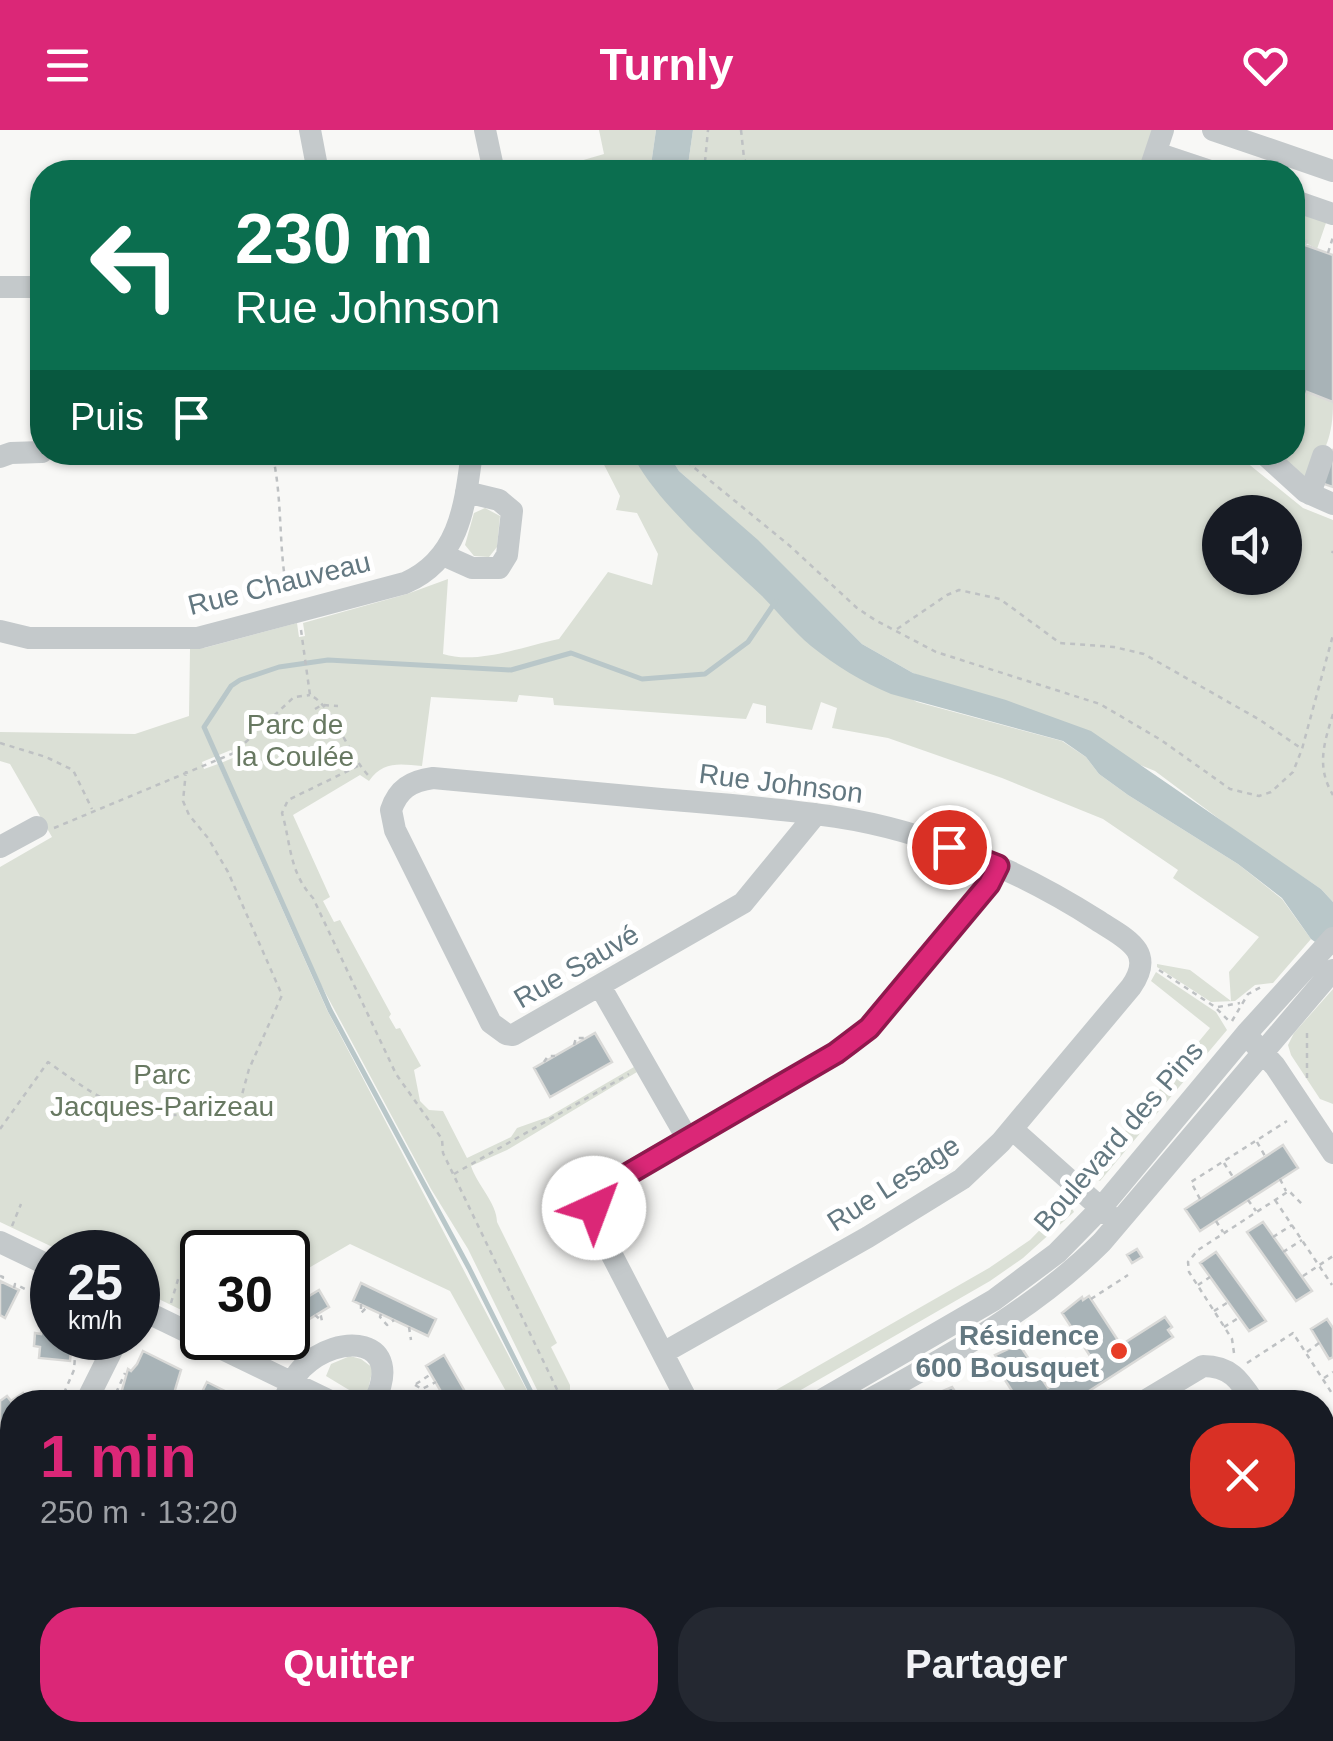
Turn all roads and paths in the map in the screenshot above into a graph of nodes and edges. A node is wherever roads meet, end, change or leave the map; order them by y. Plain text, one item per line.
1 (310, 130) edge
2 (485, 130) edge
3 (708, 130) edge
4 (741, 130) edge
5 (1164, 130) edge
6 (1214, 130) edge
7 (316, 160) edge
8 (491, 160) edge
9 (705, 160) edge
10 (745, 160) edge
11 (1153, 160) edge
12 (1299, 160) edge
13 (1305, 162) edge
14 (1333, 172) edge
15 (1305, 204) edge
16 (1333, 214) edge
17 (1333, 237) edge
18 (1328, 253) dead end
19 (0, 287) edge
20 (30, 287) edge
21 (30, 452) edge
22 (1323, 456) dead end
23 (0, 457) edge
24 (275, 465) edge
25 (470, 465) edge
26 (691, 465) edge
27 (1277, 465) edge
28 (466, 492) junction
29 (1310, 494) junction
30 (1333, 504) edge
31 (443, 555) junction
32 (289, 602) dead end
33 (300, 624) dead end
34 (896, 630) junction
35 (0, 631) edge
36 (1333, 635) edge
37 (310, 695) junction
38 (322, 706) junction
39 (338, 706) dead end
40 (315, 709) dead end
41 (1333, 714) edge
42 (0, 743) edge
43 (1302, 749) junction
44 (358, 766) junction
45 (186, 771) junction
46 (371, 778) dead end
47 (1333, 795) edge
48 (92, 810) junction
49 (391, 810) joint
50 (816, 814) junction
51 (43, 829) joint
52 (0, 847) edge
53 (998, 866) junction
54 (1330, 952) edge
55 (1150, 965) junction
56 (600, 986) junction
57 (1264, 986) dead end
58 (1241, 1002) junction
59 (1215, 1007) junction
60 (1306, 1028) dead end
61 (1247, 1036) junction
62 (586, 1038) dead end
63 (574, 1045) dead end
64 (555, 1056) dead end
65 (544, 1062) dead end
66 (644, 1064) junction
67 (1306, 1082) dead end
68 (1290, 1120) dead end
69 (1326, 1127) edge
70 (0, 1129) edge
71 (1012, 1129) junction
72 (686, 1138) junction
73 (1256, 1141) junction
74 (1333, 1153) edge
75 (1266, 1156) dead end
76 (1223, 1162) junction
77 (453, 1175) junction
78 (1233, 1177) dead end
79 (1280, 1180) dead end
80 (1287, 1192) junction
81 (1200, 1199) dead end
82 (1248, 1200) dead end
83 (1276, 1200) junction
84 (21, 1204) dead end
85 (1303, 1205) dead end
86 (1256, 1212) junction
87 (1110, 1216) junction
88 (1216, 1221) dead end
89 (1292, 1225) junction
90 (1224, 1234) junction
91 (5, 1236) edge
92 (1273, 1237) dead end
93 (1302, 1240) junction
94 (30, 1252) edge
95 (1283, 1252) dead end
96 (1333, 1256) edge
97 (1318, 1265) junction
98 (0, 1276) edge
99 (179, 1276) dead end
100 (1128, 1276) dead end
101 (1302, 1276) dead end
102 (1210, 1277) dead end
103 (2, 1282) edge
104 (1332, 1285) edge
105 (1198, 1286) junction
106 (14, 1288) dead end
107 (25, 1289) dead end
108 (1091, 1299) dead end
109 (1230, 1301) dead end
110 (360, 1304) dead end
111 (170, 1306) dead end
112 (367, 1307) dead end
113 (1214, 1311) junction
114 (320, 1312) dead end
115 (381, 1314) dead end
116 (314, 1316) dead end
117 (1240, 1317) dead end
118 (394, 1320) dead end
119 (160, 1321) edge
120 (409, 1327) dead end
121 (1224, 1327) junction
122 (417, 1335) dead end
123 (1319, 1343) dead end
124 (1276, 1344) junction
125 (1280, 1350) dead end
126 (1306, 1352) junction
127 (664, 1353) junction
128 (1234, 1354) dead end
129 (73, 1360) edge
130 (107, 1360) edge
131 (1246, 1364) dead end
132 (997, 1368) dead end
133 (1333, 1372) edge
134 (126, 1373) dead end
135 (432, 1374) dead end
136 (1323, 1379) junction
137 (975, 1380) dead end
138 (436, 1382) dead end
139 (65, 1390) edge
140 (92, 1390) edge
141 (118, 1390) edge
142 (282, 1390) edge
143 (289, 1390) edge
144 (377, 1390) edge
145 (558, 1390) edge
146 (682, 1390) edge
147 (881, 1390) edge
148 (1163, 1390) edge
149 (1246, 1390) edge
150 (1330, 1390) edge

1 - 7 street
2 - 8 street
3 - 9 path
4 - 10 path
5 - 11 street
6 - 12 street
13 - 14 street
15 - 16 street
17 - 18 path
19 - 20 street
21 - 23 street
22 - 29 street
24 - 32 path
25 - 28 street
26 - 34 path
27 - 29 street
28 - 31 street
28 - 31 street
29 - 30 street
31 - 35 street, Rue Chauveau
33 - 37 path
34 - 43 path
34 - 43 path
36 - 43 path
37 - 38 path
37 - 45 path
38 - 39 path
38 - 40 path
38 - 44 path
41 - 47 path
42 - 48 path
44 - 46 path
44 - 77 path
45 - 48 path
45 - 70 path
48 - 51 path
49 - 50 street, Rue Johnson
49 - 56 street, Rue Sauvé
50 - 53 street, Rue Johnson
50 - 56 street, Rue Sauvé
51 - 52 street
53 - 55 street, Rue Johnson
53 - 72 street
54 - 61 street, Boulevard des Pins
55 - 59 path
55 - 71 street, Rue Lesage
56 - 66 street
57 - 58 path
58 - 59 path
58 - 61 path, Boulevard des Pins
59 - 61 path
60 - 67 path
61 - 69 street
61 - 87 street, Boulevard des Pins
62 - 63 path
64 - 65 path
66 - 72 street
66 - 77 path
68 - 73 path
69 - 74 street
71 - 87 street
71 - 127 street, Rue Lesage
72 - 127 street
73 - 75 path
73 - 76 path
76 - 78 path
76 - 81 path
77 - 145 path
79 - 80 path
80 - 83 path
80 - 85 path
82 - 86 path
83 - 86 path
83 - 89 path
84 - 91 path
86 - 90 path
87 - 147 street, Boulevard des Pins
88 - 90 path
89 - 92 path
89 - 93 path
90 - 105 path
91 - 94 street
93 - 95 path
93 - 97 path
96 - 97 path
97 - 101 path
97 - 104 path
98 - 103 path
99 - 111 path
100 - 108 path
102 - 105 path
105 - 113 path
106 - 107 path
109 - 113 path
110 - 112 path
113 - 121 path
114 - 116 path
115 - 118 path
117 - 121 path
119 - 142 street
120 - 122 path
121 - 128 path
123 - 126 path
124 - 125 path
124 - 126 path
124 - 131 path
126 - 136 path
127 - 146 street
129 - 139 path
130 - 140 street
132 - 137 path
133 - 136 path
134 - 141 path
135 - 138 path
136 - 150 path
143 - 144 street
148 - 149 street

